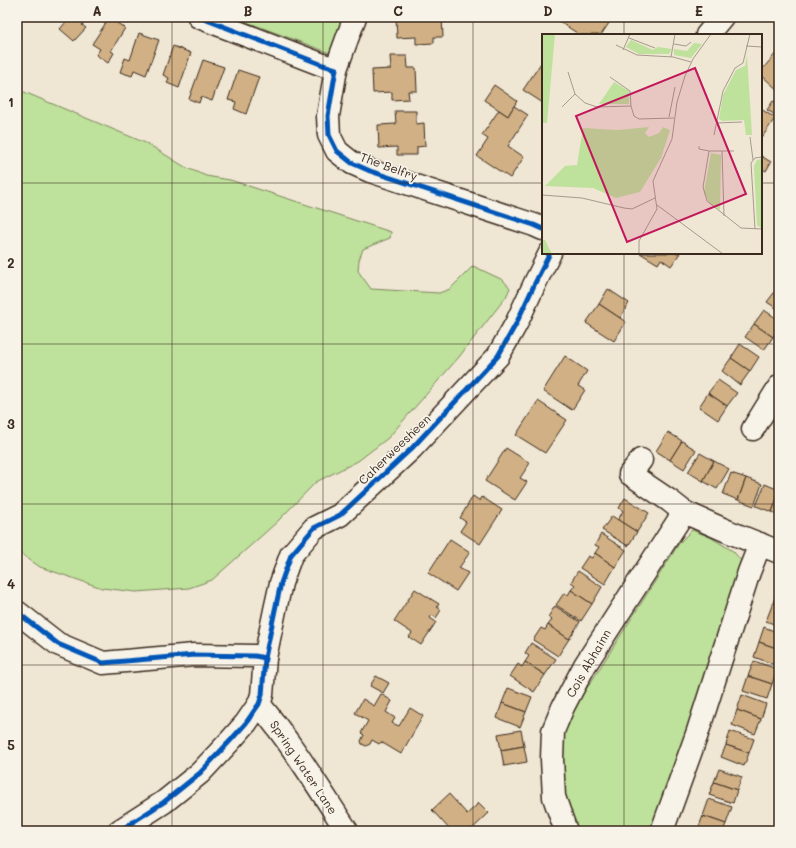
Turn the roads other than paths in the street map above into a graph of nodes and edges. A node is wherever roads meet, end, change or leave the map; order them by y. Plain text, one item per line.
1 (199, 17) edge
2 (355, 17) edge
3 (722, 17) edge
4 (708, 34) edge
5 (336, 69) junction
6 (540, 221) edge
7 (550, 254) edge
8 (779, 387) edge
9 (752, 429) dead end
10 (641, 460) dead end
11 (684, 512) junction
12 (769, 548) edge
13 (17, 612) edge
14 (265, 658) junction
15 (260, 704) junction
16 (119, 831) edge
17 (347, 831) edge
18 (566, 831) edge
19 (662, 831) edge

1 - 5 street
2 - 5 street, The Belfry
3 - 4 street
5 - 6 street, The Belfry
7 - 14 street, Caherweesheen
8 - 9 street
10 - 11 street
11 - 12 street
11 - 18 street, Cois Abhainn
12 - 19 street
13 - 14 street
14 - 15 street, Caherweesheen
15 - 16 street
15 - 17 street, Spring Water Lane

